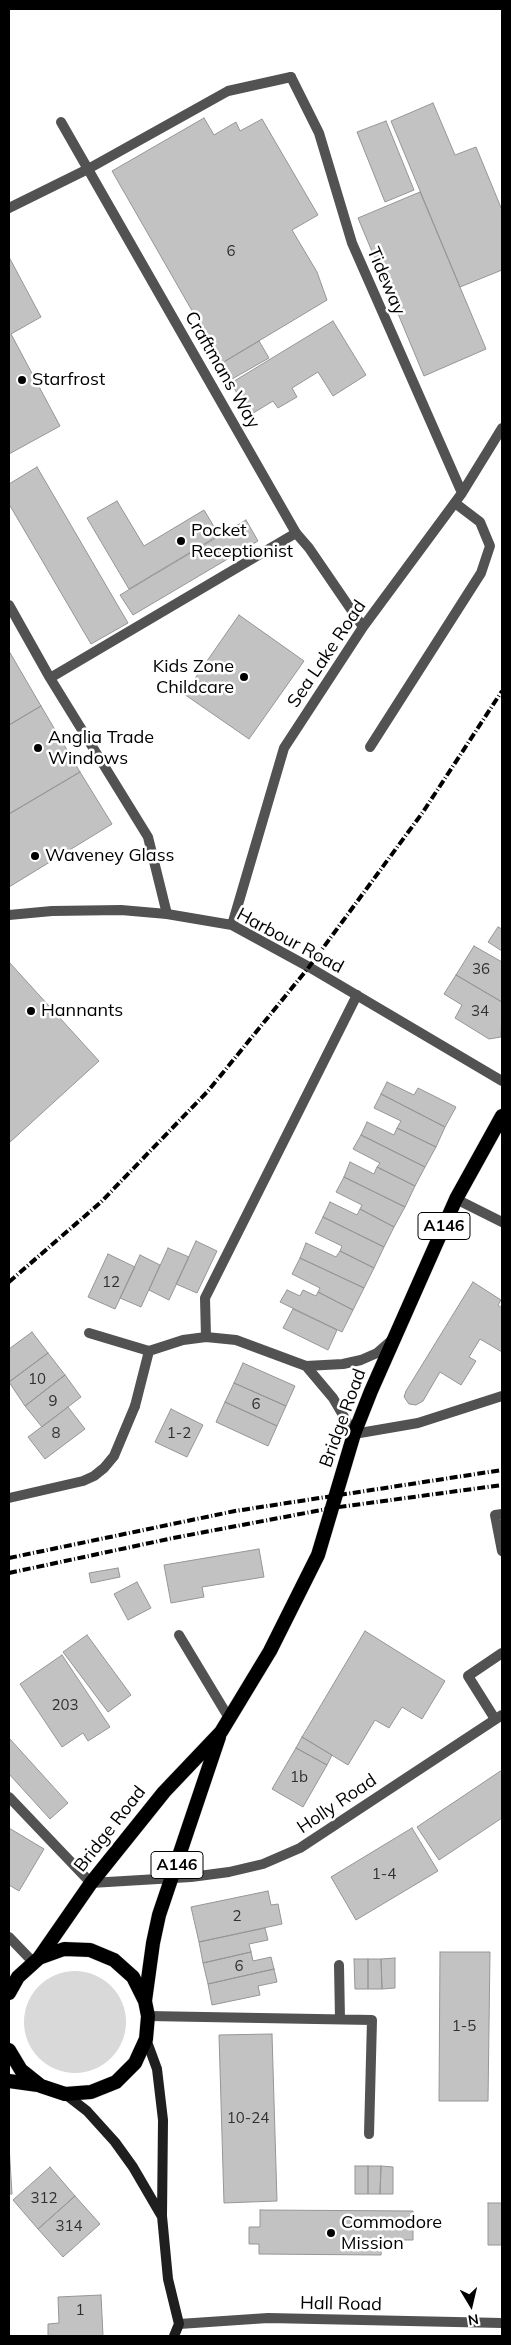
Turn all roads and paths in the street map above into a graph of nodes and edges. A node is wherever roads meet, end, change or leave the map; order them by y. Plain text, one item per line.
1 (61, 122) dead end
2 (88, 169) junction
3 (9, 208) edge
4 (502, 428) edge
5 (462, 493) junction
6 (455, 503) junction
7 (296, 533) junction
8 (9, 605) edge
9 (363, 627) junction
10 (50, 678) junction
11 (370, 747) dead end
12 (167, 914) junction
13 (9, 915) edge
14 (232, 925) junction
15 (357, 995) junction
16 (502, 1081) edge
17 (502, 1116) edge
18 (456, 1199) junction
19 (502, 1222) edge
20 (89, 1333) dead end
21 (206, 1336) junction
22 (394, 1339) junction
23 (149, 1351) junction
24 (306, 1366) junction
25 (502, 1396) edge
26 (354, 1434) junction
27 (9, 1498) edge
28 (502, 1514) edge
29 (502, 1552) edge
30 (179, 1636) dead end
31 (502, 1653) edge
32 (499, 1717) edge
33 (229, 1718) junction
34 (221, 1732) junction
35 (9, 1797) edge
36 (172, 1878) junction
37 (91, 1883) junction
38 (9, 1937) edge
39 (36, 1960) junction
40 (339, 1965) dead end
41 (9, 1993) edge
42 (145, 2001) junction
43 (148, 2016) junction
44 (340, 2019) junction
45 (146, 2039) junction
46 (9, 2050) edge
47 (9, 2081) edge
48 (41, 2086) junction
49 (65, 2094) junction
50 (369, 2134) dead end
51 (162, 2216) junction
52 (502, 2323) edge
53 (179, 2324) junction
54 (174, 2336) edge

1 - 2 street, Craftmans Way
2 - 3 street
2 - 5 street, Tideway
2 - 7 street, Craftmans Way
4 - 5 street, Sea Lake Road
5 - 6 street, Sea Lake Road
6 - 9 street, Sea Lake Road
6 - 11 street
7 - 9 street, Craftmans Way
7 - 10 street
8 - 10 street
9 - 14 street, Sea Lake Road
10 - 12 street
12 - 13 street, Harbour Road
12 - 14 street, Harbour Road
14 - 15 street, Harbour Road
15 - 16 street, Harbour Road
15 - 21 street
17 - 18 highway, Bridge Road / A146
18 - 19 street
18 - 22 highway, Bridge Road / A146
20 - 23 street
21 - 23 street
21 - 24 street
22 - 24 street
22 - 26 highway, Bridge Road / A146
23 - 27 street
24 - 26 street
25 - 26 street
26 - 33 highway, Bridge Road / A146
28 - 29 street
30 - 33 street
31 - 32 street
32 - 36 street, Holly Road
33 - 34 highway, Bridge Road / A146
34 - 36 highway, Bridge Road / A146
34 - 37 highway, Bridge Road / A146
35 - 37 street
36 - 37 street, Holly Road
36 - 42 highway, Bridge Road / A146
37 - 39 highway, Bridge Road / A146
38 - 39 street
39 - 41 highway, Bridge Road
39 - 42 highway
40 - 44 street
42 - 43 highway
43 - 44 street
43 - 45 highway
44 - 50 street
45 - 49 highway
45 - 51 main road
46 - 48 highway
47 - 48 highway
48 - 49 highway
49 - 51 main road
51 - 53 main road
52 - 53 street, Hall Road
53 - 54 main road

